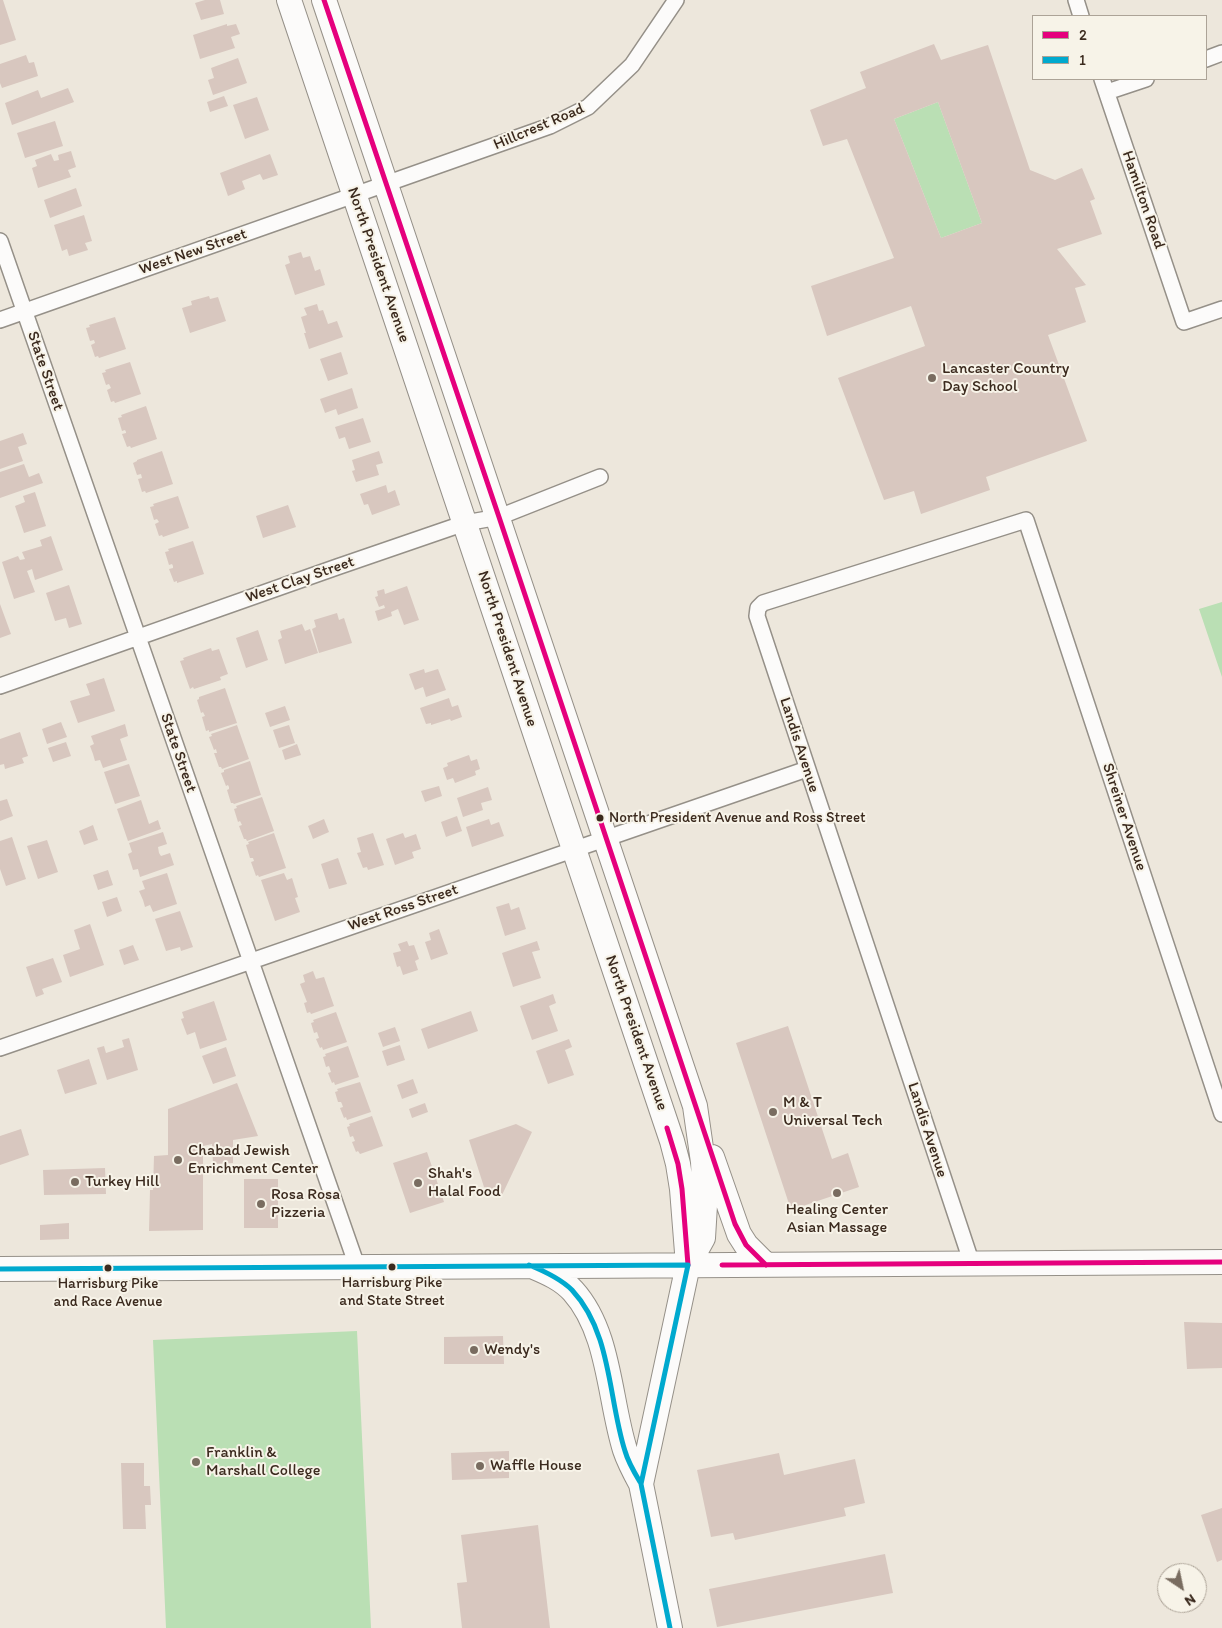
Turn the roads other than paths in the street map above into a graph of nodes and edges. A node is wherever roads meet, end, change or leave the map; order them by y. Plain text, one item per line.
1 (289, 0) edge
2 (324, 0) edge
3 (676, 0) edge
4 (1076, 0) edge
5 (1081, 15) edge
6 (1222, 53) edge
7 (1207, 59) edge
8 (1139, 80) edge
9 (1105, 85) edge
10 (386, 184) junction
11 (355, 195) junction
12 (0, 241) edge
13 (1222, 310) edge
14 (24, 311) junction
15 (0, 320) edge
16 (600, 477) dead end
17 (499, 517) junction
18 (1026, 520) joint
19 (465, 524) junction
20 (138, 638) junction
21 (0, 686) edge
22 (807, 769) junction
23 (606, 838) junction
24 (574, 850) junction
25 (251, 962) junction
26 (0, 1048) edge
27 (696, 1106) junction
28 (1222, 1114) edge
29 (1222, 1262) edge
30 (972, 1264) junction
31 (530, 1265) junction
32 (688, 1265) junction
33 (766, 1265) junction
34 (357, 1266) junction
35 (0, 1269) edge
36 (641, 1484) junction
37 (670, 1628) edge

1 - 11 main road, North President Avenue
2 - 10 main road, North President Avenue
3 - 10 street, Hillcrest Road
4 - 5 street
6 - 7 street
8 - 9 street
9 - 13 street, Hamilton Road
10 - 11 street, West New Street
10 - 17 main road, North President Avenue
11 - 14 street, West New Street
11 - 19 main road, North President Avenue
12 - 14 street, State Street
14 - 15 street, West New Street
14 - 20 street, State Street
16 - 17 street, West Clay Street
17 - 19 street, West Clay Street
17 - 23 main road, North President Avenue
18 - 22 street, Landis Avenue
18 - 28 street, Shreiner Avenue
19 - 20 street, West Clay Street
19 - 24 main road, North President Avenue
20 - 21 street, West Clay Street
20 - 25 street, State Street
22 - 23 street, West Ross Street
22 - 30 street, Landis Avenue
23 - 24 street, West Ross Street
23 - 27 main road, North President Avenue
24 - 25 street, West Ross Street
24 - 32 main road, North President Avenue
25 - 26 street, West Ross Street
25 - 34 street, State Street
27 - 32 main road, North President Avenue
27 - 33 main road
29 - 30 main road
30 - 33 main road
31 - 32 main road
31 - 34 main road
31 - 36 main road
32 - 33 main road
32 - 36 main road
34 - 35 main road
36 - 37 main road

